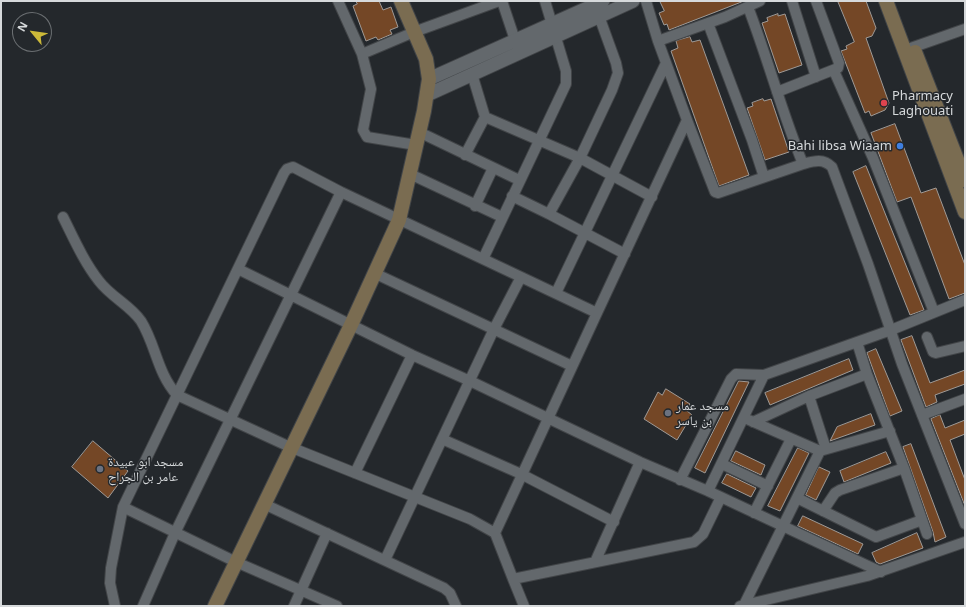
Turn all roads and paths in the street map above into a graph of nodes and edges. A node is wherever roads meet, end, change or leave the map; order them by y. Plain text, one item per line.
1 (338, 1) edge
2 (401, 1) edge
3 (498, 1) edge
4 (502, 1) edge
5 (545, 1) edge
6 (633, 1) edge
7 (646, 1) edge
8 (760, 1) edge
9 (792, 1) edge
10 (816, 1) edge
11 (886, 1) edge
12 (897, 1) edge
13 (597, 6) edge
14 (748, 7) junction
15 (552, 23) junction
16 (708, 23) junction
17 (965, 29) edge
18 (414, 32) junction
19 (556, 36) junction
20 (515, 40) junction
21 (658, 41) junction
22 (909, 48) junction
23 (362, 54) junction
24 (666, 63) junction
25 (834, 71) junction
26 (472, 74) junction
27 (816, 77) junction
28 (429, 79) junction
29 (777, 92) junction
30 (427, 95) junction
31 (485, 117) junction
32 (687, 120) junction
33 (418, 139) junction
34 (539, 141) junction
35 (465, 155) junction
36 (580, 158) junction
37 (803, 164) junction
38 (493, 168) junction
39 (410, 174) junction
40 (961, 175) edge
41 (611, 176) junction
42 (764, 177) junction
43 (519, 180) junction
44 (341, 192) junction
45 (512, 196) junction
46 (652, 197) junction
47 (475, 206) junction
48 (965, 212) edge
49 (549, 214) junction
50 (63, 217) dead end
51 (502, 217) junction
52 (399, 220) junction
53 (584, 232) junction
54 (625, 254) junction
55 (483, 259) junction
56 (238, 269) junction
57 (374, 273) junction
58 (521, 277) junction
59 (556, 293) junction
60 (290, 295) junction
61 (965, 300) edge
62 (934, 312) junction
63 (597, 313) junction
64 (350, 325) junction
65 (494, 329) junction
66 (891, 330) junction
67 (927, 337) dead end
68 (857, 342) junction
69 (965, 346) edge
70 (412, 355) junction
71 (572, 366) junction
72 (867, 374) junction
73 (764, 375) junction
74 (470, 380) junction
75 (177, 395) junction
76 (809, 396) junction
77 (965, 399) edge
78 (922, 415) junction
79 (547, 418) junction
80 (231, 420) junction
81 (748, 420) junction
82 (890, 431) junction
83 (442, 439) junction
84 (791, 439) junction
85 (290, 448) junction
86 (823, 450) junction
87 (640, 462) junction
88 (722, 464) junction
89 (904, 468) junction
90 (355, 473) junction
91 (521, 474) junction
92 (680, 480) junction
93 (768, 486) junction
94 (708, 491) junction
95 (415, 497) junction
96 (721, 497) junction
97 (798, 498) junction
98 (264, 504) junction
99 (123, 507) junction
100 (823, 511) junction
101 (754, 513) junction
102 (922, 520) junction
103 (614, 522) junction
104 (965, 524) edge
105 (782, 526) junction
106 (175, 533) junction
107 (327, 533) junction
108 (495, 533) junction
109 (927, 534) dead end
110 (965, 542) edge
111 (385, 560) junction
112 (236, 562) junction
113 (595, 562) junction
114 (881, 572) junction
115 (513, 579) junction
116 (301, 589) junction
117 (741, 605) edge
118 (115, 606) edge
119 (143, 606) edge
120 (215, 606) edge
121 (294, 606) edge
122 (337, 606) edge
123 (456, 606) edge
124 (524, 606) edge

1 - 23 street
2 - 18 main road
3 - 18 street
4 - 20 street
5 - 15 street
6 - 13 street
7 - 21 street
8 - 14 street
9 - 27 street
10 - 25 street
11 - 22 main road
12 - 22 main road
13 - 15 street
13 - 19 street
13 - 36 street
14 - 16 street
14 - 29 street
15 - 19 street
15 - 20 street
16 - 21 street
16 - 42 street
17 - 22 street
18 - 23 street
18 - 28 main road
19 - 26 street
19 - 34 street
20 - 28 street
21 - 24 street
22 - 40 main road
23 - 33 street
24 - 32 street
24 - 41 street
25 - 27 street
25 - 62 street
26 - 30 street
26 - 31 street
27 - 29 street
28 - 30 main road
29 - 37 street
30 - 33 main road
31 - 34 street
31 - 35 street
32 - 42 street
32 - 46 street
33 - 35 street
33 - 39 main road
34 - 36 street
34 - 43 street
35 - 38 street
36 - 41 street
36 - 49 street
37 - 42 street
37 - 66 street
38 - 43 street
38 - 47 street
39 - 47 street
39 - 52 main road
40 - 48 main road
41 - 46 street
41 - 53 street
43 - 45 street
44 - 52 street
44 - 56 street
44 - 60 street
45 - 49 street
45 - 51 street
46 - 54 street
47 - 51 street
49 - 53 street
50 - 75 street
51 - 55 street
52 - 55 street
52 - 57 main road
53 - 54 street
53 - 59 street
54 - 63 street
55 - 58 street
56 - 60 street
56 - 75 street
57 - 64 main road
57 - 65 street
58 - 59 street
58 - 65 street
59 - 63 street
60 - 64 street
60 - 80 street
61 - 62 street
62 - 66 street
63 - 71 street
64 - 70 street
64 - 85 main road
65 - 71 street
65 - 74 street
66 - 68 street
66 - 78 street
67 - 69 street
68 - 72 street
68 - 73 street
70 - 74 street
70 - 90 street
71 - 79 street
72 - 76 street
72 - 82 street
73 - 81 street
73 - 92 street
74 - 79 street
74 - 83 street
75 - 80 street
75 - 99 street
76 - 81 street
76 - 86 street
77 - 78 street
78 - 104 street
79 - 87 street
79 - 91 street
80 - 85 street
80 - 106 street
81 - 84 street
81 - 88 street
82 - 86 street
82 - 89 street
83 - 91 street
83 - 95 street
84 - 86 street
84 - 93 street
85 - 90 street
85 - 98 main road
86 - 97 street
87 - 92 street
87 - 103 street
88 - 93 street
88 - 94 street
89 - 100 street
89 - 102 street
90 - 95 street
91 - 103 street
91 - 108 street
92 - 94 street
93 - 101 street
94 - 96 street
95 - 108 street
95 - 111 street
96 - 101 street
96 - 113 street
97 - 100 street
97 - 105 street
98 - 107 street
98 - 112 main road
99 - 106 street
99 - 118 street
100 - 102 street
101 - 105 street
102 - 109 street
103 - 113 street
105 - 114 street
105 - 117 street
106 - 112 street
106 - 119 street
107 - 111 street
107 - 116 street
108 - 115 street
110 - 114 street
111 - 123 street
112 - 116 street
112 - 120 main road
113 - 115 street
114 - 117 street
115 - 124 street
116 - 121 street
116 - 122 street

